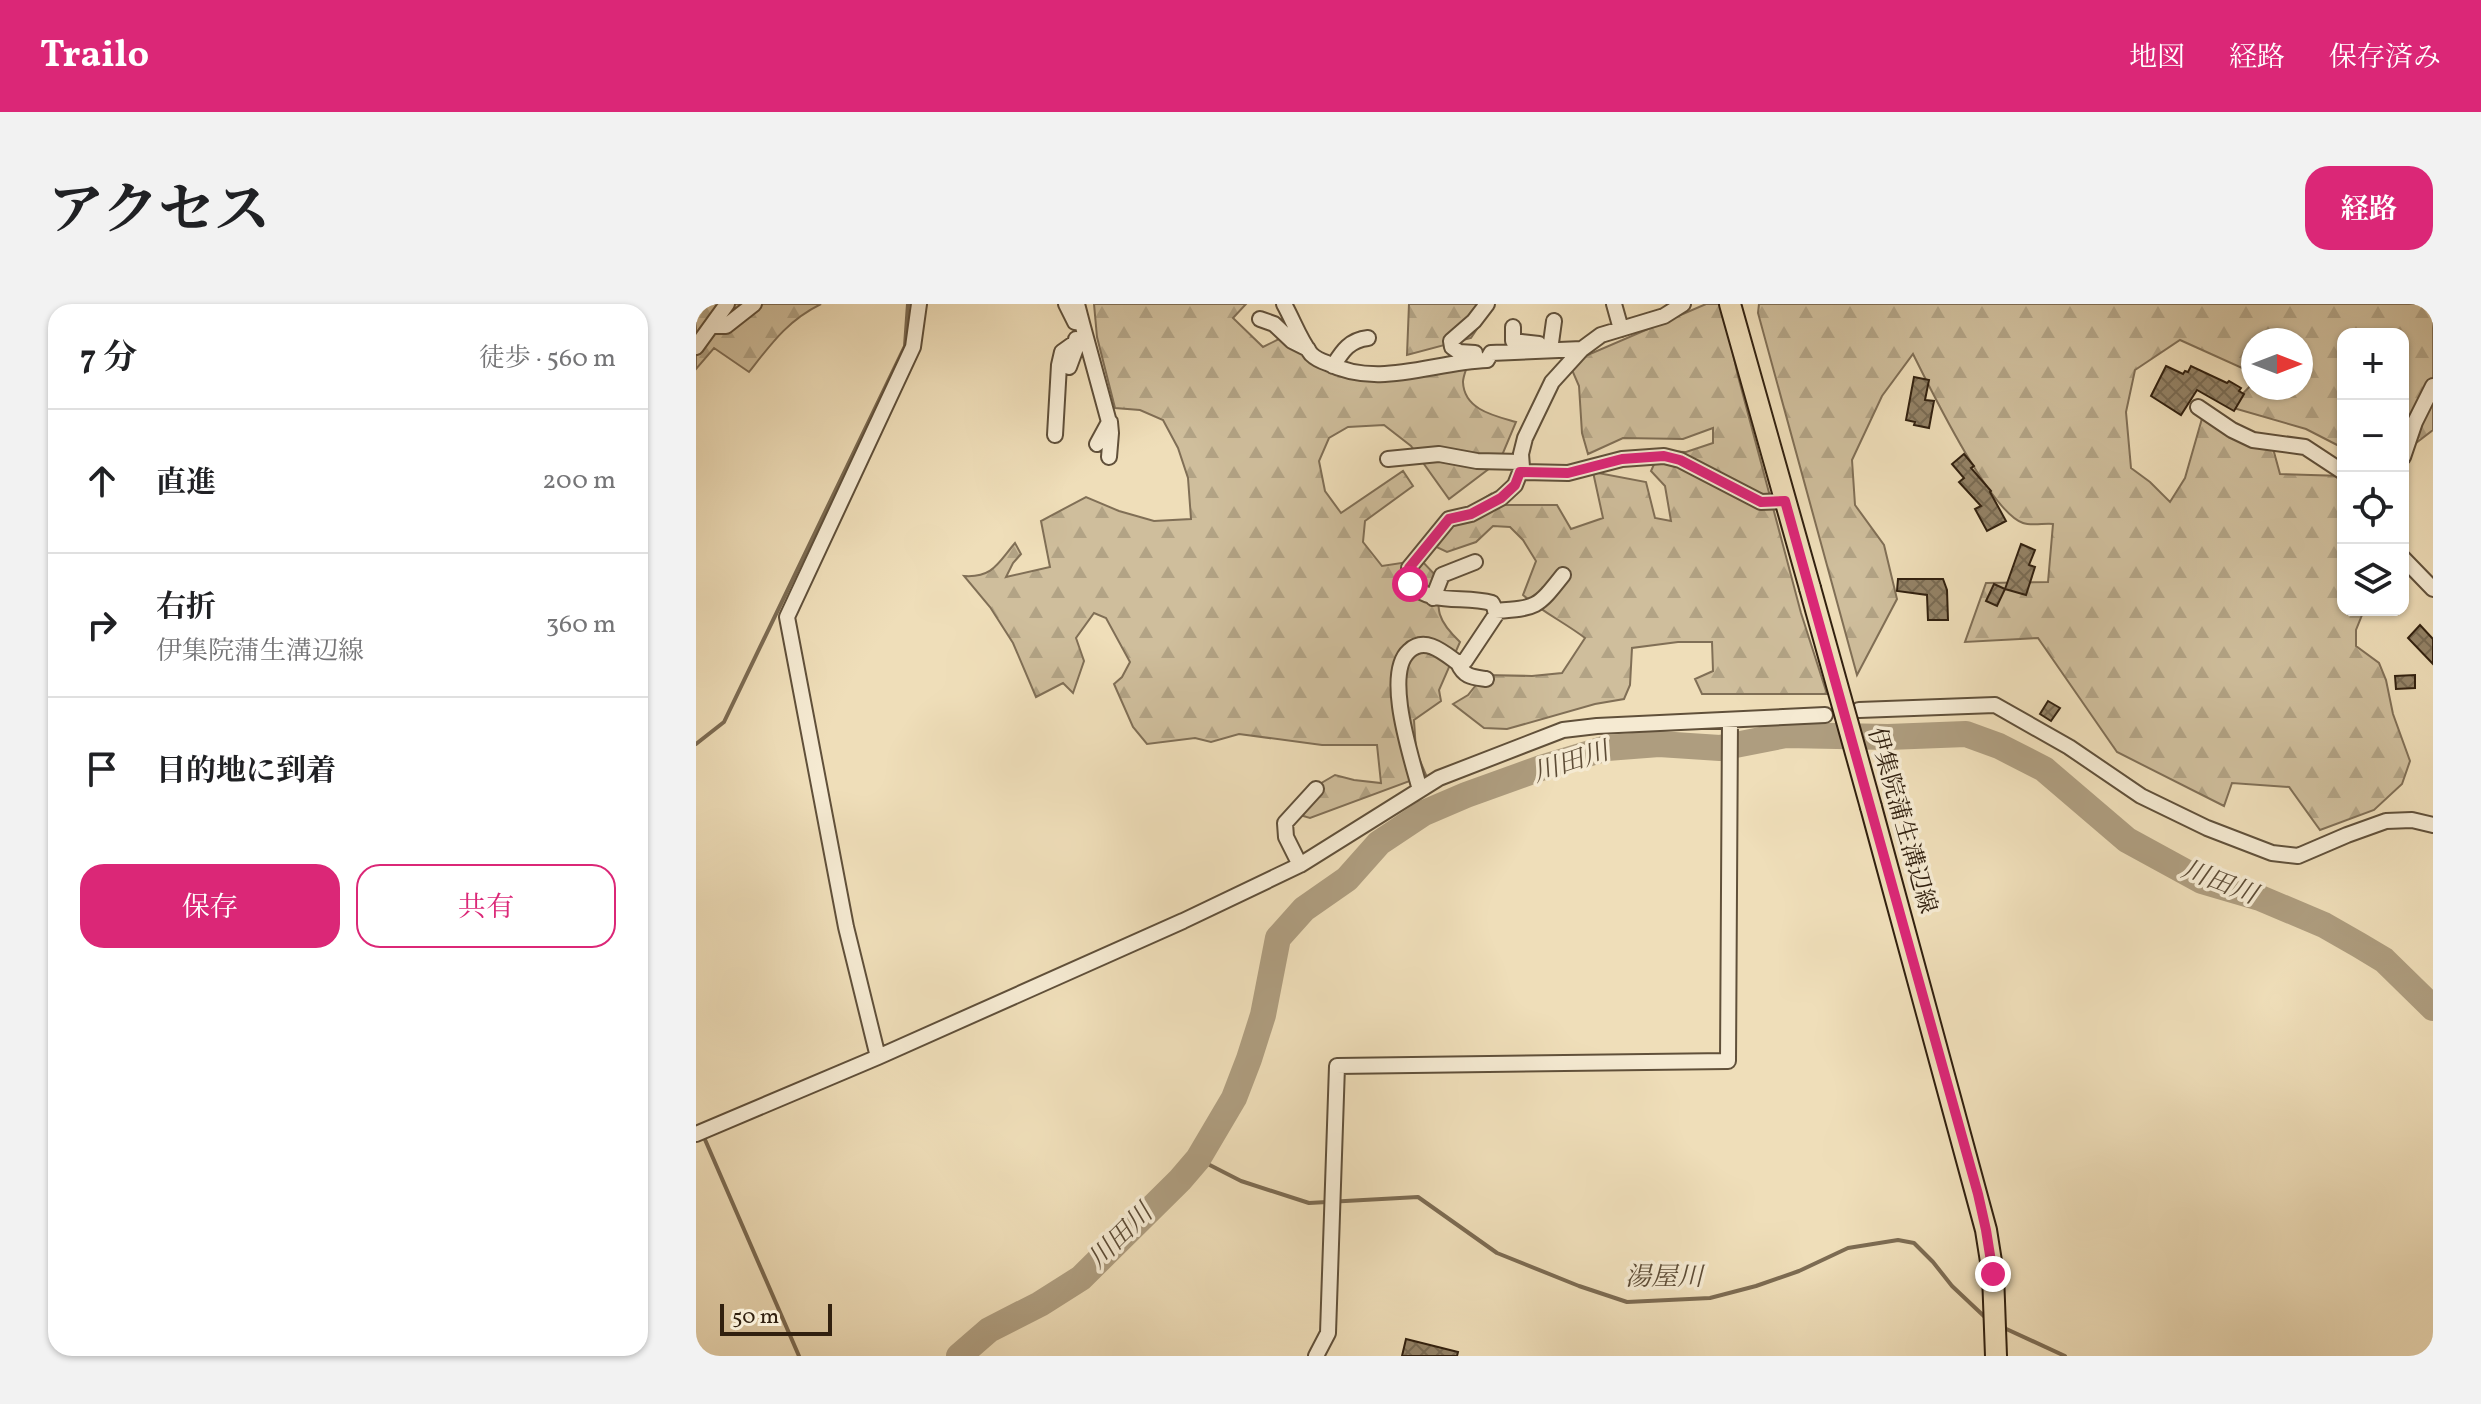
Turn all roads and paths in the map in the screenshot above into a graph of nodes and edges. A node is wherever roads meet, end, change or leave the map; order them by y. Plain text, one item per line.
1 (727, 304) edge
2 (754, 304) edge
3 (919, 304) edge
4 (1066, 304) edge
5 (1077, 304) edge
6 (1284, 304) edge
7 (1487, 304) edge
8 (1614, 304) edge
9 (1683, 304) edge
10 (1730, 304) edge
11 (1260, 319) dead end
12 (1554, 321) dead end
13 (1079, 323) junction
14 (712, 326) junction
15 (1513, 327) dead end
16 (1621, 329) junction
17 (1368, 338) dead end
18 (1076, 342) junction
19 (696, 347) edge
20 (1550, 348) junction
21 (1309, 349) junction
22 (1582, 349) junction
23 (1489, 356) junction
24 (1333, 366) junction
25 (1069, 367) dead end
26 (1471, 372) dead end
27 (2433, 386) edge
28 (2198, 407) dead end
29 (1109, 422) junction
30 (1055, 435) dead end
31 (2409, 440) edge
32 (1097, 444) dead end
33 (1109, 457) dead end
34 (1388, 459) dead end
35 (1521, 467) junction
36 (2337, 468) edge
37 (1785, 501) junction
38 (1475, 562) dead end
39 (2409, 564) edge
40 (1563, 575) dead end
41 (2433, 589) edge
42 (1433, 598) junction
43 (1495, 611) junction
44 (1458, 663) junction
45 (1486, 679) dead end
46 (1859, 710) dead end
47 (1825, 715) dead end
48 (1730, 720) junction
49 (1316, 789) dead end
50 (1420, 790) junction
51 (2433, 825) edge
52 (1300, 865) junction
53 (878, 1057) junction
54 (696, 1134) edge
55 (1316, 1356) edge
56 (1996, 1356) edge

1 - 14 street
2 - 14 street
3 - 53 street
4 - 13 street
5 - 13 street
6 - 21 street
7 - 23 street
8 - 16 street
9 - 16 street
10 - 37 main road, 伊集院蒲生溝辺線
11 - 21 street
12 - 20 street
13 - 18 street
13 - 29 street
14 - 19 street
15 - 20 street
16 - 22 street
17 - 24 street
18 - 25 street
18 - 30 street
20 - 22 street
20 - 23 street
21 - 24 street
22 - 35 street
23 - 24 street
23 - 26 street
27 - 31 street
28 - 36 street
29 - 32 street
29 - 33 street
34 - 35 street
35 - 37 street
35 - 42 street
37 - 56 main road, 伊集院蒲生溝辺線, bridge
38 - 42 street
39 - 41 street
40 - 43 street
42 - 43 street
43 - 44 street
44 - 45 street
44 - 50 street
46 - 51 street
47 - 48 street
48 - 50 street
48 - 55 street
49 - 52 street
50 - 52 street
52 - 53 street
53 - 54 street

